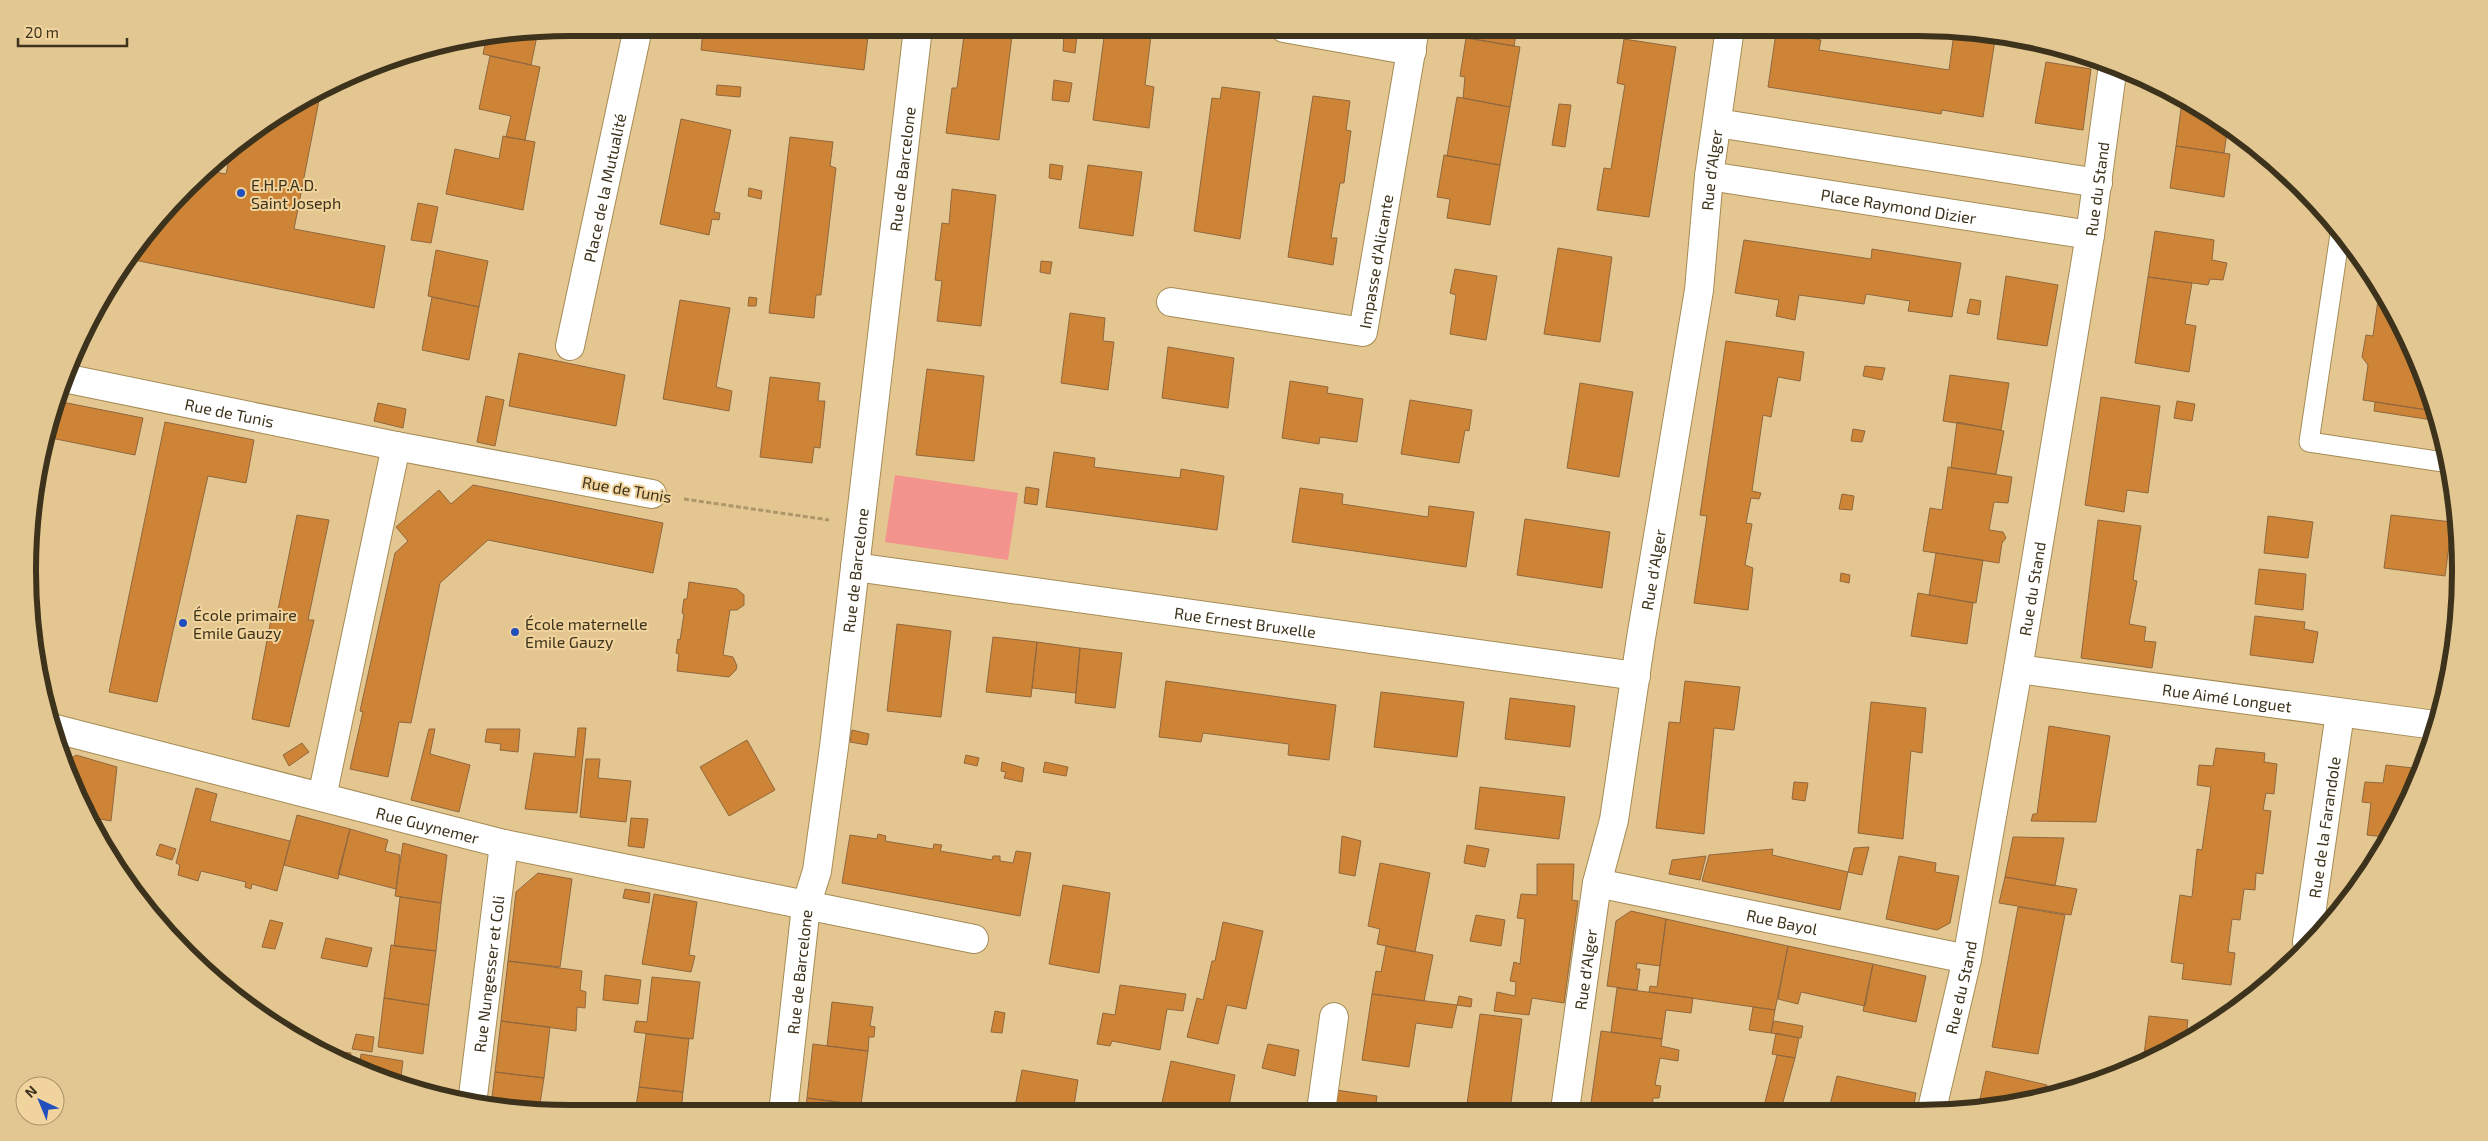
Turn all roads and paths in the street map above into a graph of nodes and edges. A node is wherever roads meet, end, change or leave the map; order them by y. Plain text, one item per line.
1 (636, 36) edge
2 (917, 36) edge
3 (1379, 36) edge
4 (1729, 36) edge
5 (1414, 39) edge
6 (2112, 73) edge
7 (1717, 123) junction
8 (1709, 176) junction
9 (2098, 183) junction
10 (2090, 235) junction
11 (2339, 242) edge
12 (1170, 302) dead end
13 (570, 346) dead end
14 (72, 380) edge
15 (396, 446) junction
16 (2440, 462) edge
17 (652, 494) joint
18 (859, 526) junction
19 (855, 567) junction
20 (2018, 669) junction
21 (1636, 676) junction
22 (2340, 713) junction
23 (2429, 725) edge
24 (61, 730) edge
25 (322, 798) junction
26 (504, 844) junction
27 (1597, 882) junction
28 (806, 906) junction
29 (2308, 934) edge
30 (974, 939) dead end
31 (1967, 959) junction
32 (1334, 1017) dead end
33 (473, 1095) edge
34 (784, 1105) edge
35 (1322, 1105) edge
36 (1566, 1105) edge
37 (1933, 1105) edge

1 - 13 street, Place de la Mutualité
2 - 18 street, Rue de Barcelone
3 - 5 street
4 - 7 street, Rue d'Alger
5 - 12 street, Impasse d'Alicante
6 - 9 street, Rue du Stand
7 - 8 street, Rue d'Alger
7 - 9 street
8 - 10 street, Place Raymond Dizier
8 - 21 street, Rue d'Alger
9 - 10 street, Rue du Stand
10 - 20 street, Rue du Stand
11 - 16 lane
14 - 15 street, Rue de Tunis
15 - 17 street, Rue de Tunis
15 - 25 street
17 - 18 path, Rue de Tunis
18 - 19 street, Rue de Barcelone
19 - 21 street, Rue Ernest Bruxelle
19 - 28 street, Rue de Barcelone
20 - 22 street, Rue Aimé Longuet
20 - 31 street, Rue du Stand
21 - 27 street, Rue d'Alger
22 - 23 street, Rue Aimé Longuet
22 - 29 street, Rue de la Farandole
24 - 25 street, Rue Guynemer
25 - 26 street, Rue Guynemer
26 - 28 street, Rue Guynemer
26 - 33 street, Rue Nungesser et Coli
27 - 31 street, Rue Bayol
27 - 36 street, Rue d'Alger
28 - 30 street, Rue Guynemer
28 - 34 street, Rue de Barcelone
31 - 37 street, Rue du Stand
32 - 35 street

